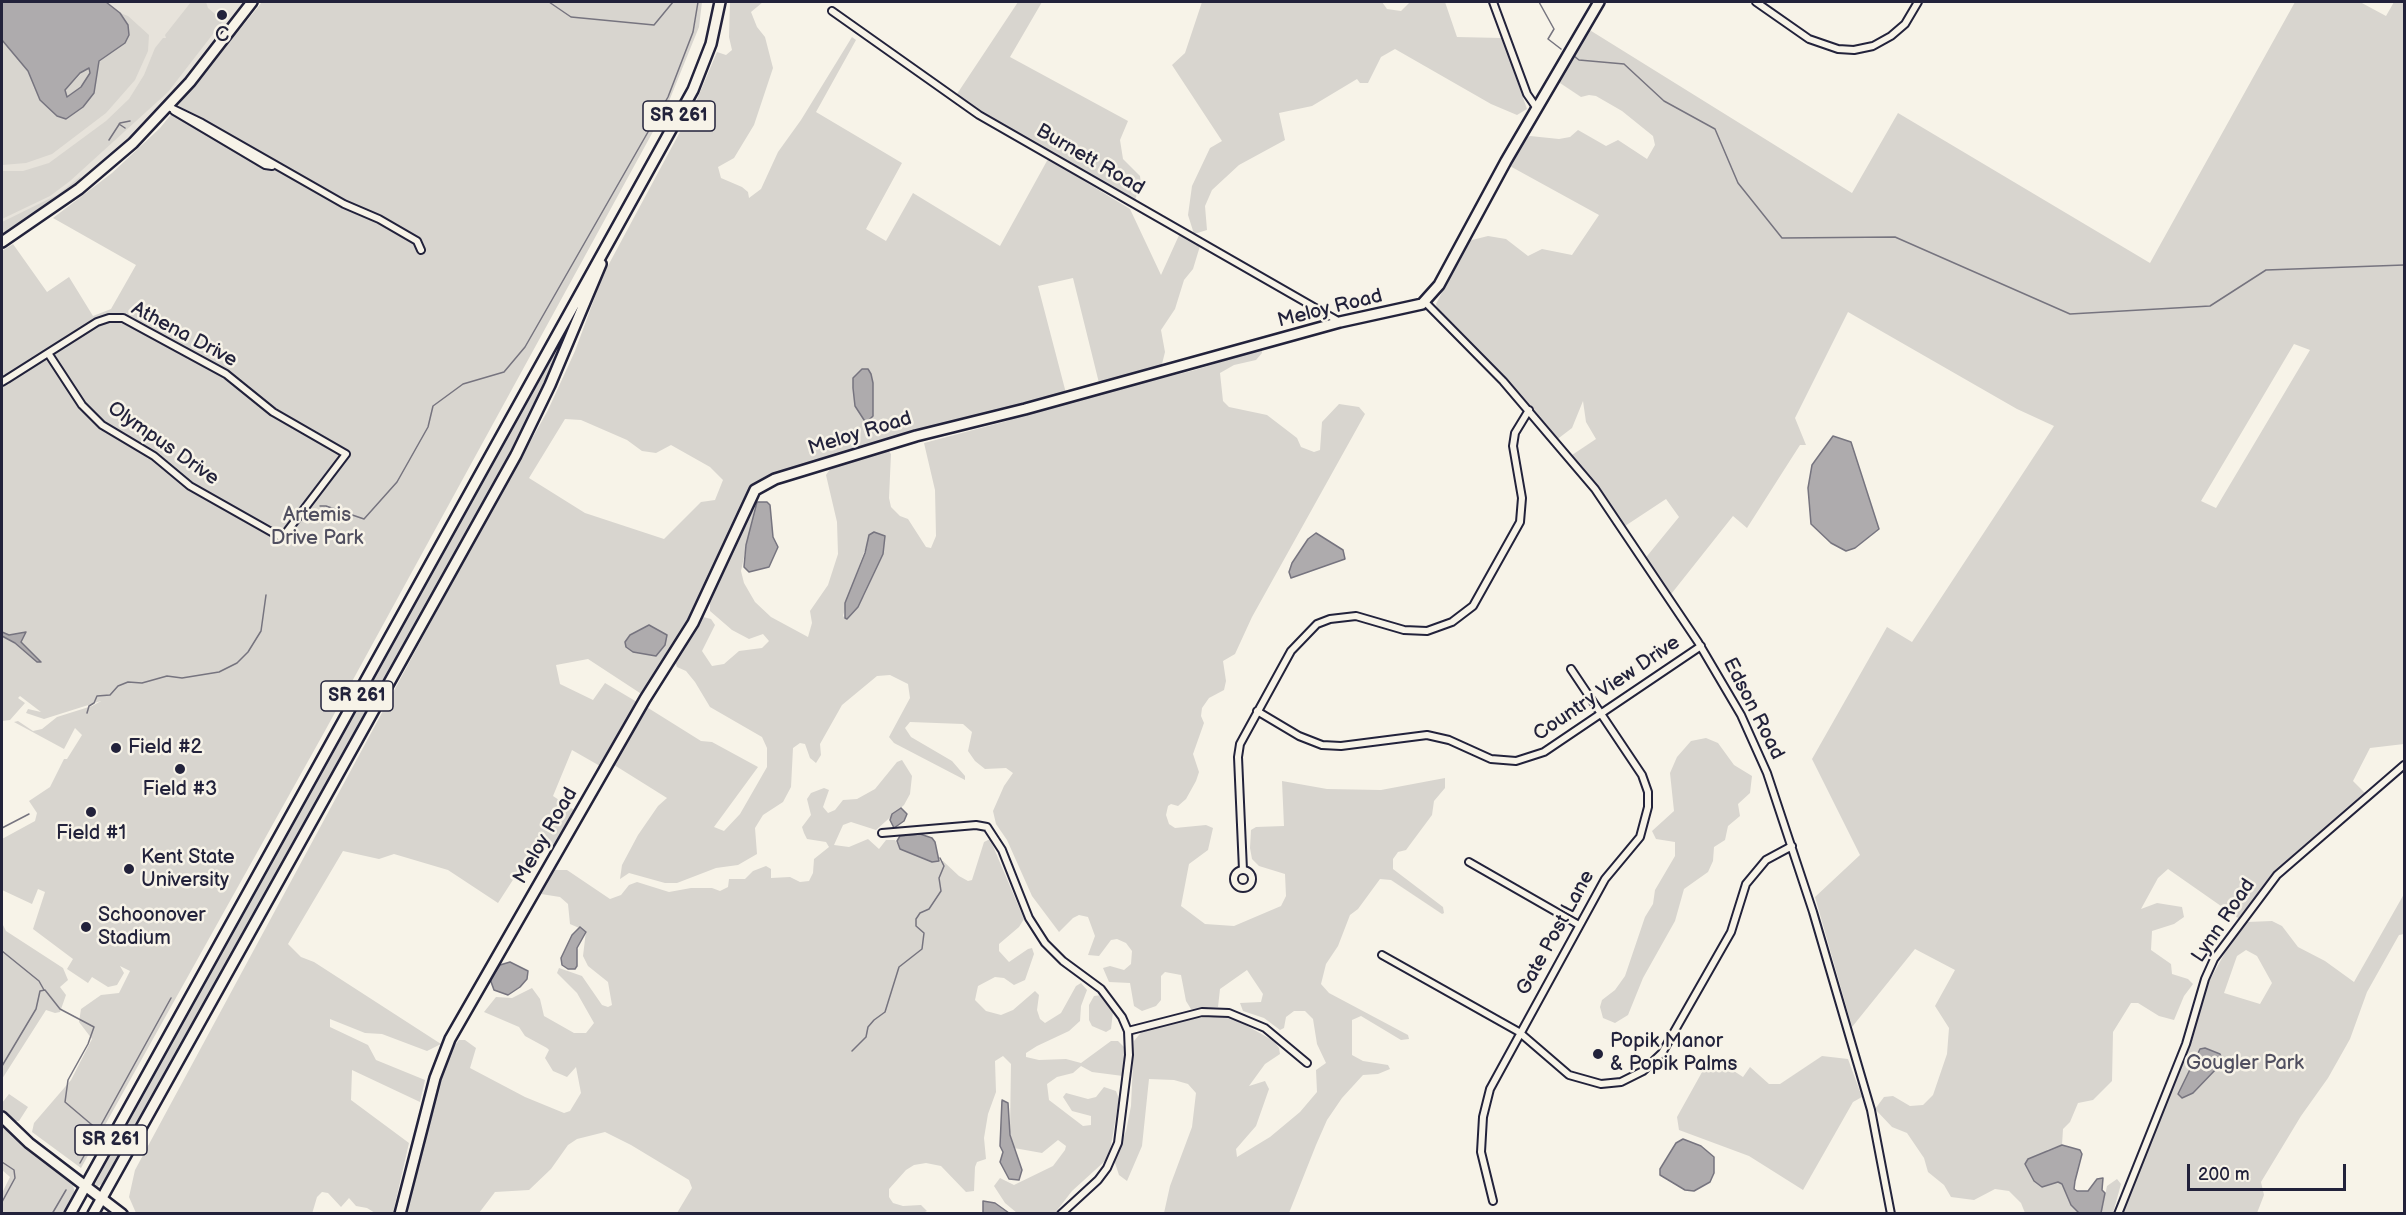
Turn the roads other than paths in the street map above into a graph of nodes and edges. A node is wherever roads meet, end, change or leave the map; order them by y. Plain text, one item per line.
1 (252, 2) edge
2 (720, 2) edge
3 (1493, 2) edge
4 (1599, 2) edge
5 (1756, 2) edge
6 (1918, 2) edge
7 (832, 11) dead end
8 (169, 107) junction
9 (1536, 107) junction
10 (620, 224) junction
11 (2, 242) edge
12 (421, 250) dead end
13 (1425, 302) junction
14 (1340, 322) junction
15 (48, 353) junction
16 (2, 382) edge
17 (1528, 410) junction
18 (282, 538) joint
19 (1701, 646) junction
20 (1571, 669) dead end
21 (1257, 711) junction
22 (1601, 713) junction
23 (2404, 765) edge
24 (882, 833) dead end
25 (1792, 846) junction
26 (1469, 862) dead end
27 (1243, 870) dead end
28 (1579, 925) junction
29 (1382, 955) dead end
30 (1128, 1031) junction
31 (1519, 1032) junction
32 (1307, 1063) dead end
33 (2, 1117) edge
34 (85, 1186) junction
35 (102, 1198) junction
36 (1493, 1201) dead end
37 (70, 1214) edge
38 (93, 1214) edge
39 (122, 1214) edge
40 (400, 1214) edge
41 (1061, 1214) edge
42 (1891, 1214) edge
43 (2118, 1214) edge

1 - 8 main road
2 - 10 main road, SR 261
3 - 9 street
4 - 9 main road
5 - 6 street
7 - 14 street, Burnett Road
8 - 11 main road
8 - 12 street
9 - 13 main road
10 - 34 main road, SR 261
10 - 35 main road, SR 261
13 - 14 main road, Meloy Road
13 - 17 street, Edson Road
14 - 40 main road, Meloy Road
15 - 16 street, Athena Drive
15 - 18 street, Olympus Drive
15 - 18 street, Athena Drive
17 - 19 street, Edson Road
17 - 21 street
19 - 22 street, Country View Drive
19 - 25 street, Edson Road
20 - 22 street, Gate Post Lane
21 - 22 street, Country View Drive
21 - 27 street
22 - 28 street, Gate Post Lane
23 - 43 street, Lynn Road
24 - 30 street
25 - 31 street
25 - 42 street, Edson Road
26 - 28 street
28 - 31 street, Gate Post Lane
29 - 31 street
30 - 32 street
30 - 41 street
31 - 36 street, Gate Post Lane
33 - 34 main road
34 - 35 main road
34 - 37 main road, SR 261
35 - 38 main road, SR 261
35 - 39 main road

